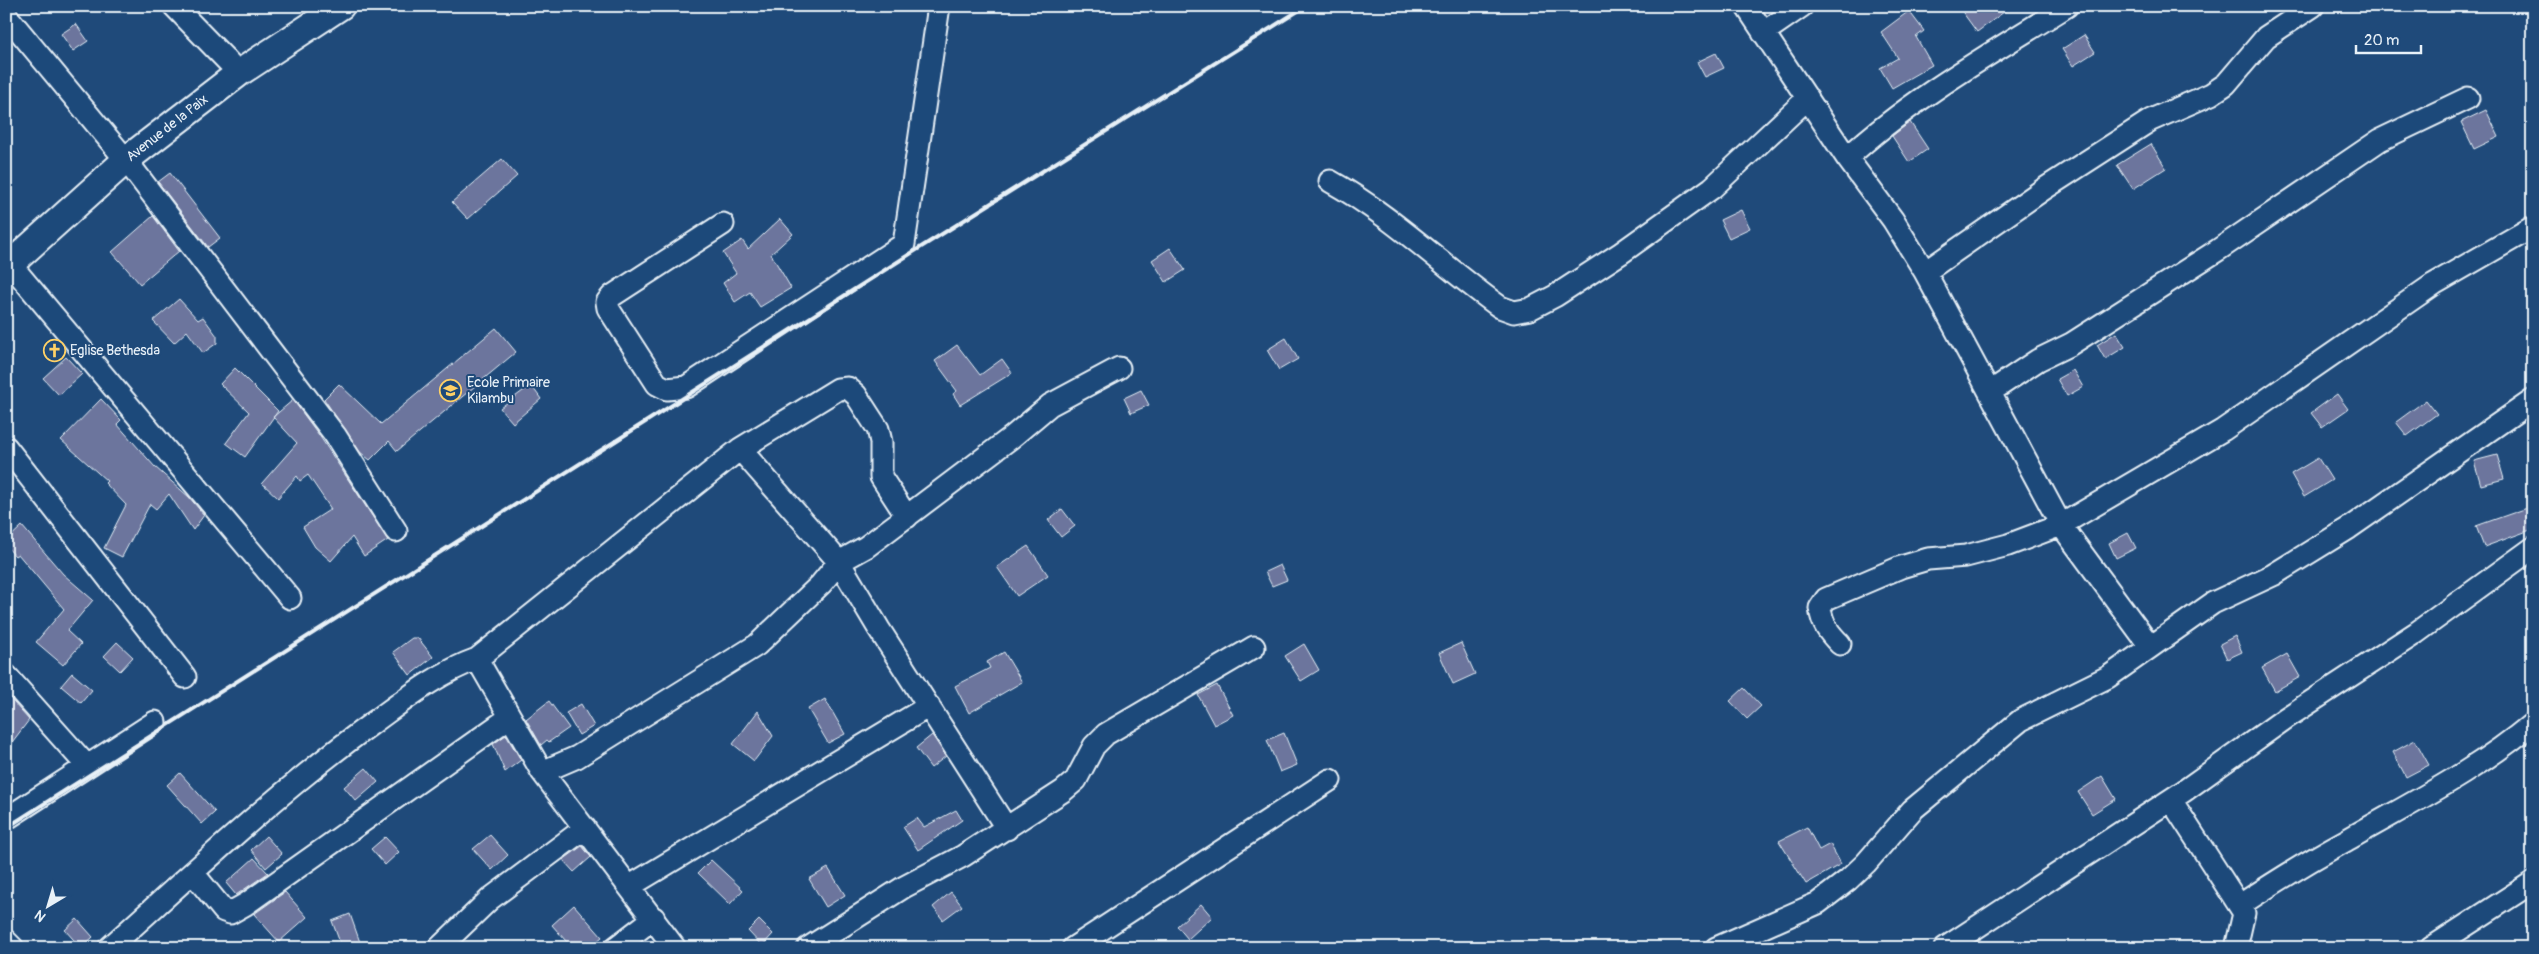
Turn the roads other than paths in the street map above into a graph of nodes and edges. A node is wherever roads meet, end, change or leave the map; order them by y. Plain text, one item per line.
1 (174, 6) edge
2 (341, 6) edge
3 (939, 6) edge
4 (1746, 6) edge
5 (1802, 6) edge
6 (2067, 6) edge
7 (2314, 6) edge
8 (6, 15) edge
9 (1763, 33) junction
10 (239, 73) junction
11 (1808, 98) junction
12 (2468, 98) dead end
13 (1847, 158) junction
14 (126, 160) junction
15 (1330, 181) dead end
16 (723, 224) dead end
17 (2533, 227) edge
18 (7, 263) edge
19 (1925, 272) junction
20 (1119, 368) dead end
21 (1990, 392) junction
22 (2533, 400) edge
23 (6, 446) edge
24 (740, 449) junction
25 (906, 517) junction
26 (2061, 525) junction
27 (396, 531) dead end
28 (2533, 548) edge
29 (839, 562) junction
30 (290, 598) dead end
31 (1840, 644) dead end
32 (2150, 646) junction
33 (1254, 647) dead end
34 (477, 659) junction
35 (6, 675) edge
36 (185, 677) dead end
37 (929, 706) junction
38 (510, 717) junction
39 (155, 722) dead end
40 (2533, 723) edge
41 (87, 766) junction
42 (542, 772) junction
43 (1330, 780) dead end
44 (2171, 800) junction
45 (6, 819) edge
46 (585, 828) junction
47 (1007, 829) junction
48 (193, 873) junction
49 (2533, 882) edge
50 (630, 886) junction
51 (2240, 905) junction
52 (654, 918) junction
53 (6, 941) edge
54 (13, 948) edge
55 (109, 948) edge
56 (439, 948) edge
57 (615, 948) edge
58 (675, 948) edge
59 (808, 948) edge
60 (1073, 948) edge
61 (1716, 948) edge
62 (1945, 948) edge
63 (2236, 948) edge
64 (2431, 948) edge

1 - 10 street
2 - 10 street, Avenue de la Paix
3 - 16 street
4 - 9 street
5 - 9 street
6 - 13 street
7 - 19 street
8 - 14 street
9 - 11 street
10 - 14 street, Avenue de la Paix
11 - 13 street
11 - 15 street
12 - 21 street
13 - 19 street
14 - 18 street, Avenue de la Paix
14 - 27 street
17 - 26 street
18 - 30 street
19 - 21 street
20 - 25 street
21 - 26 street
22 - 32 street
23 - 36 street
24 - 25 street
24 - 29 street
24 - 34 street
25 - 29 street
26 - 31 street
26 - 32 street
28 - 44 street
29 - 37 street
29 - 42 street
32 - 61 street
33 - 47 street
34 - 38 street
34 - 48 street
35 - 41 street
37 - 47 street
37 - 50 street
38 - 42 street
38 - 48 street
39 - 41 street
40 - 51 street
41 - 45 street
42 - 46 street
43 - 60 street
44 - 51 street
44 - 62 street
46 - 50 street
46 - 56 street
47 - 59 street
48 - 55 street
49 - 64 street
50 - 52 street
51 - 63 street
52 - 57 street
52 - 58 street
53 - 54 street

